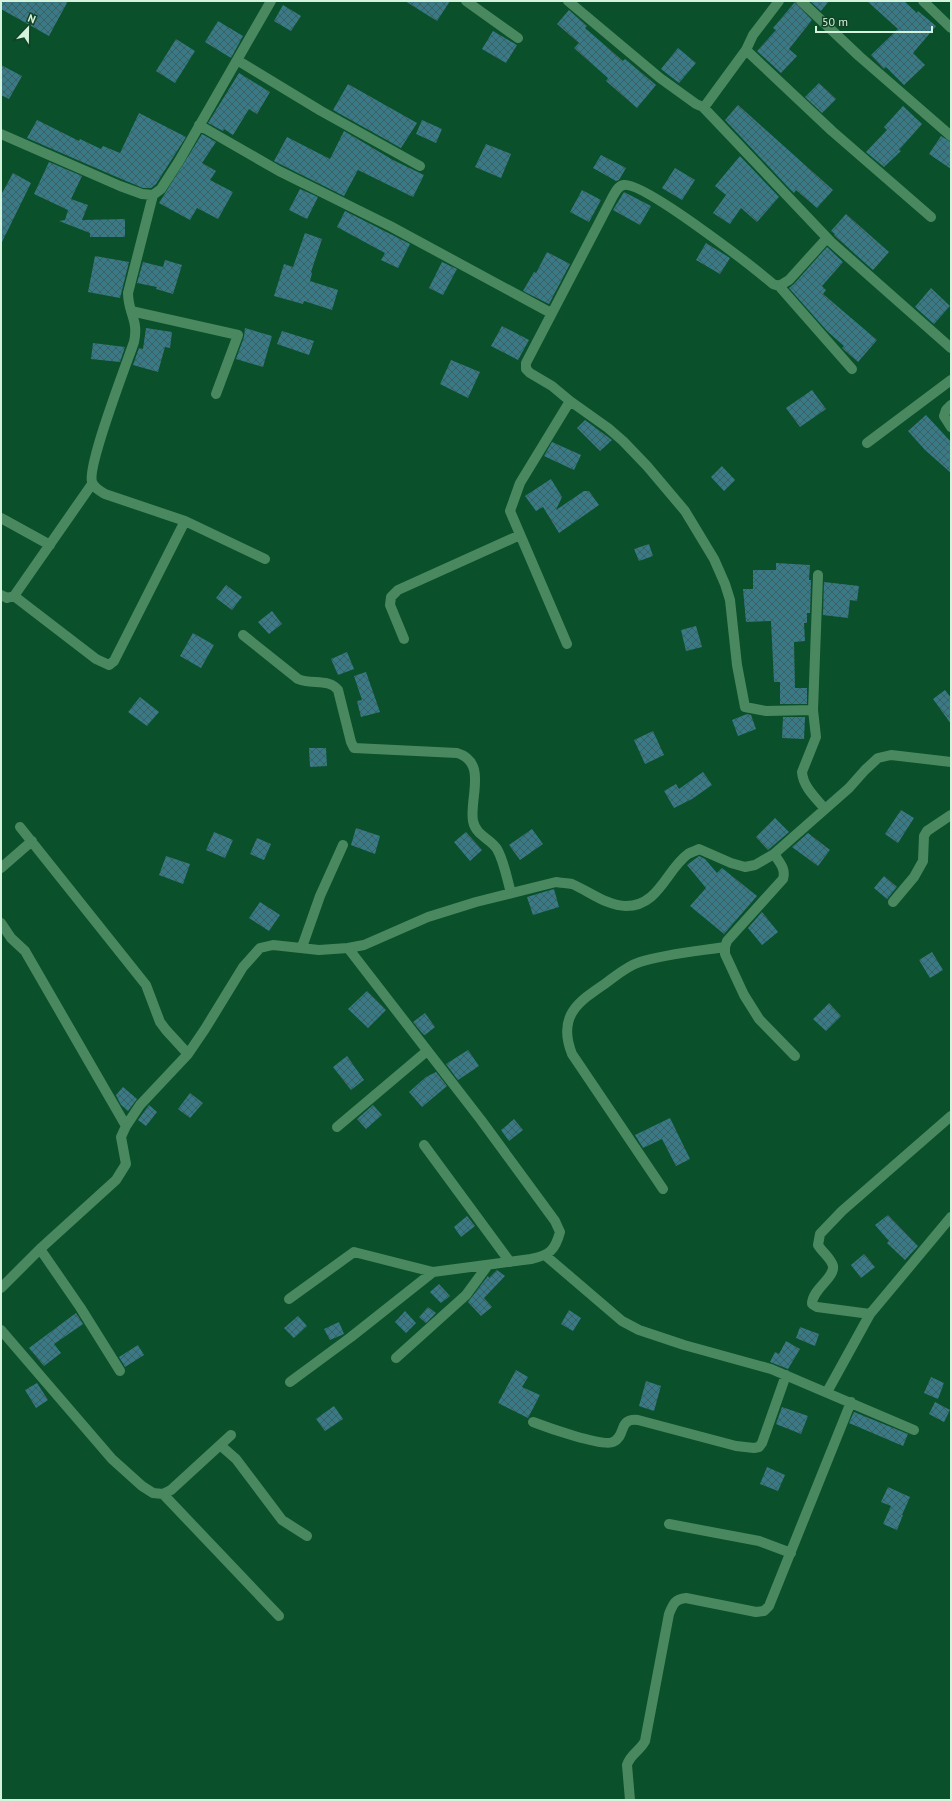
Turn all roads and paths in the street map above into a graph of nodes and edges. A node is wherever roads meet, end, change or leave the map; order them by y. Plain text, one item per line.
1 (271, 1) edge
2 (466, 1) edge
3 (568, 1) edge
4 (779, 1) edge
5 (801, 1) edge
6 (923, 1) edge
7 (951, 28) edge
8 (518, 38) dead end
9 (746, 50) junction
10 (237, 60) junction
11 (703, 107) junction
12 (199, 125) junction
13 (1, 134) edge
14 (951, 136) edge
15 (420, 166) dead end
16 (153, 195) junction
17 (931, 217) dead end
18 (827, 238) junction
19 (779, 286) junction
20 (131, 311) junction
21 (551, 313) junction
22 (951, 348) edge
23 (852, 369) dead end
24 (951, 380) edge
25 (216, 394) dead end
26 (570, 401) junction
27 (951, 405) edge
28 (951, 428) edge
29 (867, 443) dead end
30 (92, 484) junction
31 (1, 518) edge
32 (185, 521) junction
33 (520, 535) junction
34 (50, 544) junction
35 (265, 559) dead end
36 (818, 576) dead end
37 (1, 595) edge
38 (14, 596) junction
39 (243, 634) dead end
40 (404, 639) dead end
41 (567, 644) dead end
42 (813, 710) junction
43 (951, 762) edge
44 (825, 809) junction
45 (951, 815) edge
46 (20, 827) dead end
47 (32, 841) junction
48 (343, 845) dead end
49 (774, 854) junction
50 (1, 868) edge
51 (511, 893) junction
52 (893, 902) dead end
53 (1, 923) edge
54 (302, 947) junction
55 (725, 947) junction
56 (348, 948) junction
57 (427, 1052) junction
58 (188, 1054) junction
59 (795, 1056) dead end
60 (951, 1116) edge
61 (126, 1126) junction
62 (337, 1127) dead end
63 (424, 1145) dead end
64 (662, 1189) dead end
65 (951, 1217) edge
66 (40, 1249) junction
67 (546, 1256) junction
68 (510, 1262) junction
69 (488, 1265) junction
70 (433, 1272) junction
71 (1, 1288) edge
72 (289, 1299) dead end
73 (870, 1314) junction
74 (1, 1330) edge
75 (396, 1358) dead end
76 (120, 1371) dead end
77 (786, 1375) junction
78 (290, 1382) dead end
79 (827, 1392) junction
80 (851, 1402) junction
81 (532, 1422) dead end
82 (914, 1430) dead end
83 (231, 1435) dead end
84 (220, 1445) junction
85 (163, 1494) junction
86 (669, 1524) dead end
87 (308, 1536) dead end
88 (791, 1553) junction
89 (279, 1616) dead end
90 (630, 1800) edge

1 - 10 street
2 - 8 street
3 - 11 street
4 - 9 street
5 - 14 street
6 - 7 street
9 - 11 street
9 - 17 street
10 - 12 street
10 - 15 street
11 - 18 street
12 - 16 street
12 - 21 street
13 - 16 street
16 - 20 street
18 - 19 street
18 - 22 street
19 - 21 street
19 - 23 street
20 - 25 street
20 - 30 street
21 - 26 street
24 - 29 street
26 - 33 street
26 - 42 street
27 - 28 street
30 - 32 street
30 - 34 street
31 - 34 street
32 - 35 street
32 - 38 street
33 - 40 street
33 - 41 street
34 - 38 street
36 - 42 street
37 - 38 street
39 - 51 street
42 - 44 street
43 - 44 street
44 - 49 street
45 - 52 street
46 - 47 street
47 - 50 street
47 - 58 street
48 - 54 street
49 - 51 street
49 - 55 street
51 - 56 street
53 - 61 street
54 - 56 street
54 - 58 street
55 - 59 street
55 - 64 street
56 - 57 street
57 - 62 street
57 - 67 street
58 - 61 street
60 - 73 street
61 - 66 street
63 - 68 street
65 - 73 street
66 - 71 street
66 - 76 street
67 - 68 street
67 - 77 street
68 - 69 street
69 - 70 street
69 - 75 street
70 - 72 street
70 - 78 street
73 - 79 street
74 - 85 street
77 - 79 street
77 - 81 street
79 - 80 street
80 - 82 street
80 - 88 street
83 - 84 street
84 - 85 street
84 - 87 street
85 - 89 street
86 - 88 street
88 - 90 street

